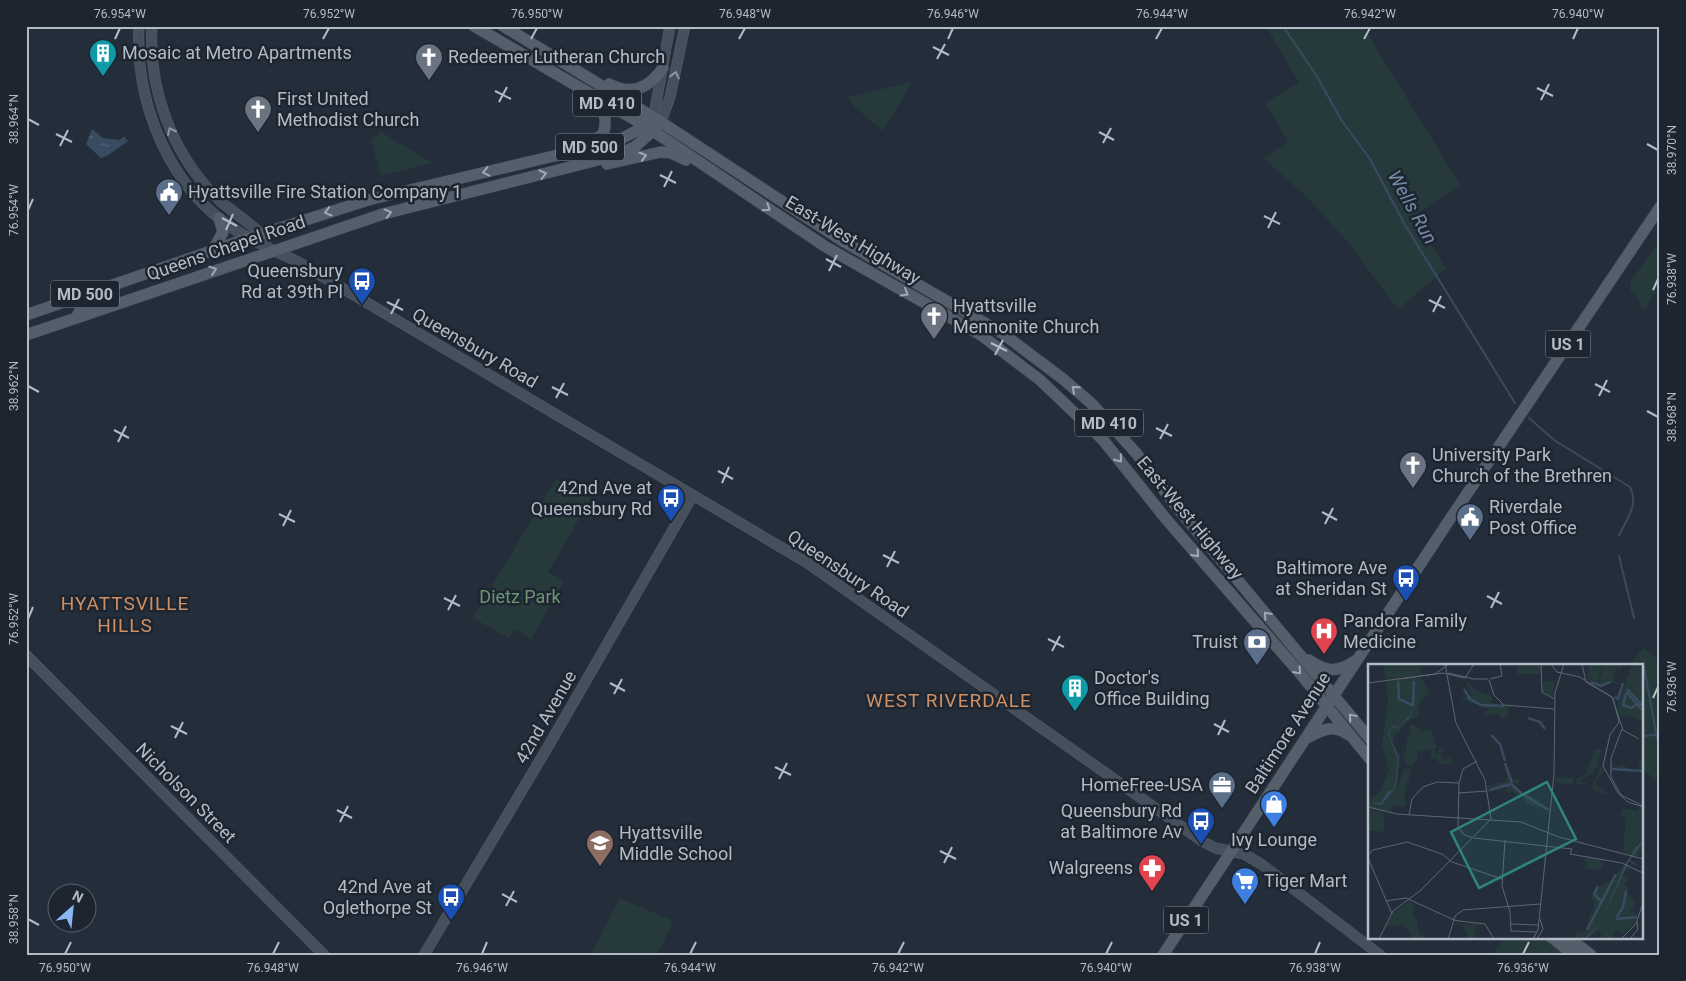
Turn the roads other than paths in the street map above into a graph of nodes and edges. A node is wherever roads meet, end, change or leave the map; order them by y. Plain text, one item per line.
1 (139, 26) edge
2 (152, 26) edge
3 (474, 26) edge
4 (492, 26) edge
5 (670, 26) edge
6 (685, 26) edge
7 (504, 27) edge
8 (542, 50) junction
9 (518, 52) junction
10 (663, 68) junction
11 (656, 119) junction
12 (644, 125) junction
13 (654, 132) junction
14 (183, 154) junction
15 (533, 161) junction
16 (578, 165) junction
17 (182, 177) junction
18 (726, 181) junction
19 (1660, 207) edge
20 (219, 218) junction
21 (261, 234) junction
22 (249, 238) junction
23 (274, 249) junction
24 (213, 250) junction
25 (98, 290) junction
26 (26, 315) edge
27 (75, 318) junction
28 (26, 335) edge
29 (693, 494) junction
30 (1298, 652) junction
31 (26, 655) edge
32 (1358, 658) junction
33 (1331, 701) junction
34 (1368, 737) edge
35 (1306, 738) junction
36 (1353, 738) junction
37 (1368, 757) edge
38 (1232, 850) junction
39 (1553, 938) edge
40 (1569, 938) edge
41 (1583, 953) edge
42 (324, 955) edge
43 (424, 955) edge
44 (1163, 955) edge
45 (1380, 955) edge

1 - 17 street, Queensbury Road
14 -> 2 street, Queensbury Road
3 - 9 main road, East-West Highway / MD 410
4 - 7 main road
5 - 10 street
11 -> 6 street
7 - 8 main road, East-West Highway / MD 410
8 - 10 main road
8 - 11 main road, East-West Highway / MD 410
9 - 12 main road, East-West Highway / MD 410
9 - 15 main road
10 - 11 street
11 - 12 main road, Queens Chapel Road / MD 500
11 - 13 main road, Queens Chapel Road / MD 500
30 -> 11 main road, East-West Highway / MD 410
12 - 13 main road, East-West Highway / MD 410
12 - 15 main road, Queens Chapel Road / MD 500
13 - 16 main road, Queens Chapel Road / MD 500
13 - 18 main road, East-West Highway / MD 410
14 - 17 street
14 - 21 street, Queensbury Road
15 -> 21 main road, Queens Chapel Road / MD 500
16 -> 18 main road
23 -> 16 main road, Queens Chapel Road / MD 500
17 - 20 street, Queensbury Road
18 -> 33 main road, East-West Highway / MD 410
19 - 32 main road, Baltimore Avenue / US 1
20 - 22 street, Queensbury Road
20 - 24 main road
21 - 22 main road, Queens Chapel Road / MD 500
21 - 23 street, Queensbury Road
22 - 23 street, Queensbury Road
22 - 24 main road, Queens Chapel Road / MD 500
27 -> 23 main road, Queens Chapel Road / MD 500
23 - 29 street, Queensbury Road
24 - 25 main road, Queens Chapel Road / MD 500
25 - 26 main road, Queens Chapel Road / MD 500
25 - 27 main road
27 - 28 main road, Queens Chapel Road / MD 500
29 - 38 street, Queensbury Road
29 - 43 street, 42nd Avenue
30 - 32 main road
30 - 33 main road, East-West Highway / MD 410
31 - 42 street, Nicholson Street
32 - 33 main road, Baltimore Avenue / US 1
34 -> 33 main road, East-West Highway / MD 410
33 - 35 main road, Baltimore Avenue / US 1
33 - 36 main road, East-West Highway / MD 410
35 - 36 main road
35 - 38 main road, Baltimore Avenue / US 1
36 - 37 main road, East-West Highway / MD 410
38 - 44 main road, Baltimore Avenue / US 1
38 - 45 street, Queensbury Road
39 - 41 main road
40 - 41 main road

